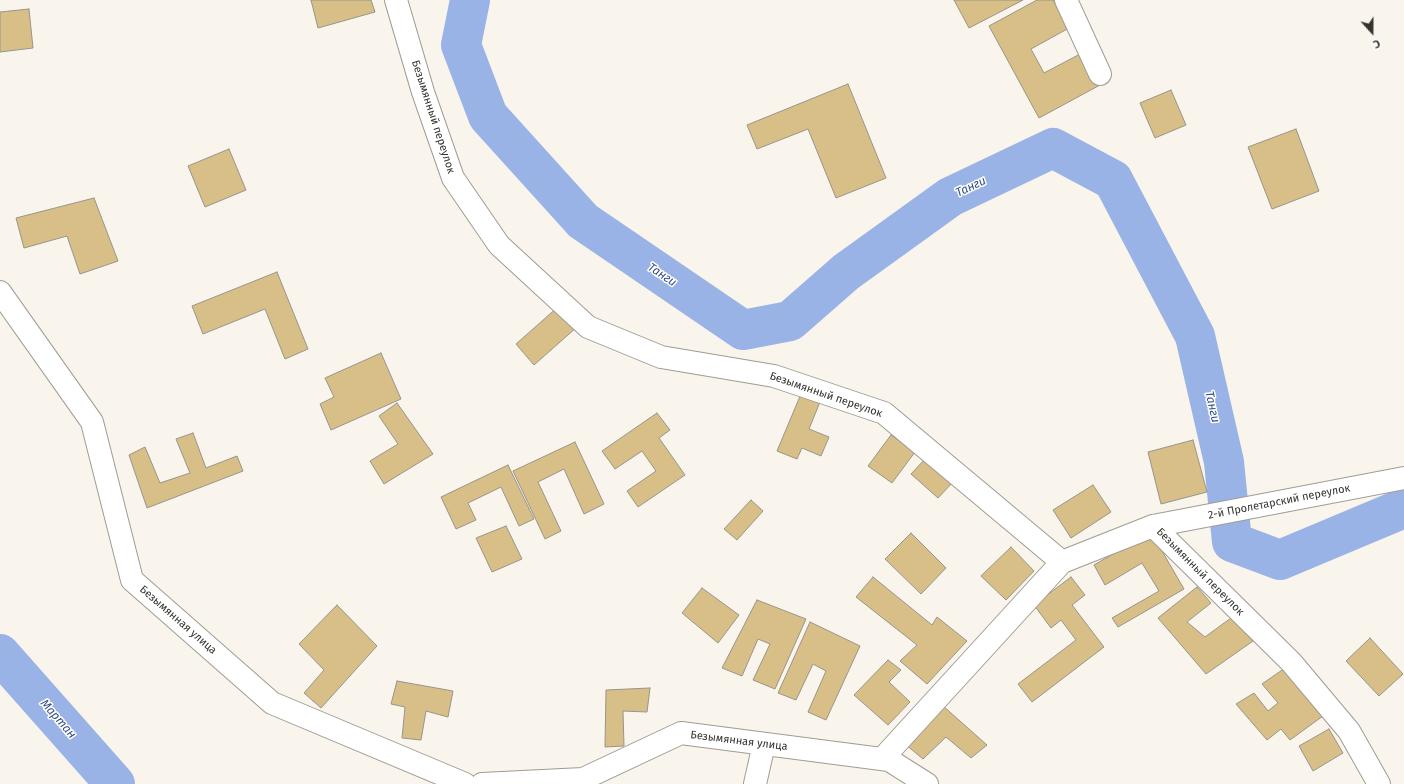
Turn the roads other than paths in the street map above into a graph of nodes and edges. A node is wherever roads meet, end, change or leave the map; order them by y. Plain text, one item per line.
1 (396, 0) edge
2 (1066, 0) edge
3 (1100, 74) dead end
4 (0, 292) edge
5 (1404, 478) edge
6 (1154, 526) junction
7 (1062, 562) junction
8 (764, 744) junction
9 (882, 759) junction
10 (465, 784) edge
11 (482, 784) edge
12 (756, 784) edge
13 (927, 784) edge
14 (1379, 784) edge

1 - 7 street, Безымянный переулок
2 - 3 street
4 - 10 street, Безымянная улица
5 - 6 street, 2-й Пролетарский переулок
6 - 7 street, Безымянный переулок
6 - 14 street, Безымянный переулок
7 - 9 street
8 - 9 street, Безымянная улица
8 - 11 street, Безымянная улица
8 - 12 street
9 - 13 street, Безымянная улица

